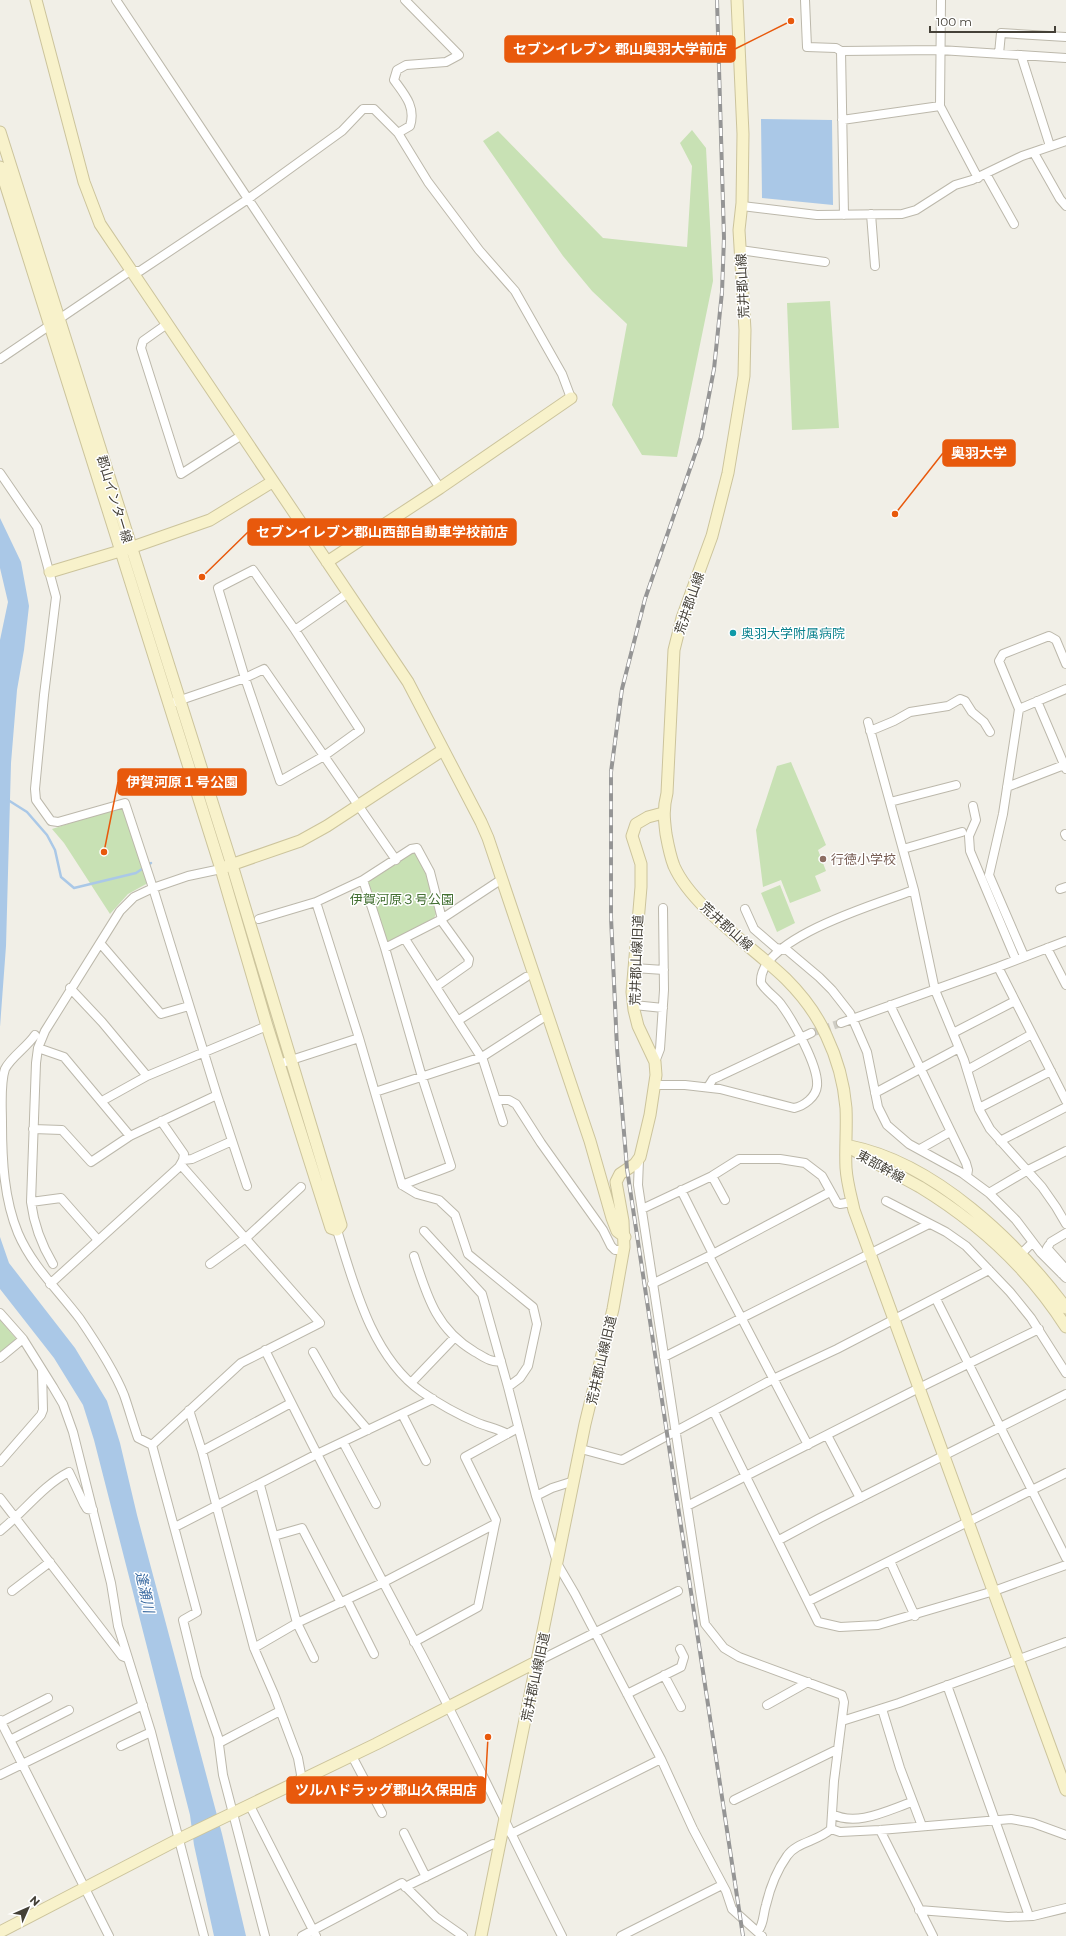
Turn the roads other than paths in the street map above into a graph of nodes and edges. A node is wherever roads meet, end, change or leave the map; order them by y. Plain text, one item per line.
1 (36, 0) edge
2 (116, 0) edge
3 (405, 0) edge
4 (737, 0) edge
5 (805, 0) edge
6 (941, 0) edge
7 (1066, 37) edge
8 (940, 50) junction
9 (841, 51) junction
10 (999, 54) junction
11 (1021, 55) junction
12 (1066, 58) edge
13 (940, 106) junction
14 (842, 120) junction
15 (0, 132) edge
16 (398, 133) junction
17 (1066, 141) edge
18 (1050, 146) junction
19 (1034, 153) junction
20 (0, 167) edge
21 (986, 174) junction
22 (978, 178) junction
23 (248, 199) junction
24 (742, 206) junction
25 (1066, 206) edge
26 (871, 214) junction
27 (844, 215) junction
28 (1014, 224) dead end
29 (740, 250) junction
30 (825, 262) dead end
31 (875, 266) dead end
32 (130, 271) junction
33 (60, 318) junction
34 (167, 324) junction
35 (50, 325) junction
36 (0, 359) edge
37 (571, 398) joint
38 (242, 435) junction
39 (0, 473) edge
40 (272, 482) junction
41 (440, 488) junction
42 (125, 549) junction
43 (327, 562) junction
44 (50, 572) junction
45 (348, 593) junction
46 (294, 630) junction
47 (1066, 664) edge
48 (245, 678) junction
49 (1066, 689) edge
50 (1037, 701) junction
51 (174, 702) junction
52 (1019, 710) junction
53 (868, 722) dead end
54 (870, 731) junction
55 (990, 732) dead end
56 (443, 750) junction
57 (324, 756) junction
58 (1065, 767) edge
59 (956, 785) dead end
60 (1007, 787) junction
61 (890, 802) junction
62 (973, 806) dead end
63 (359, 807) junction
64 (663, 813) junction
65 (962, 832) dead end
66 (903, 849) junction
67 (396, 860) junction
68 (232, 865) junction
69 (221, 869) junction
70 (502, 879) junction
71 (363, 880) junction
72 (153, 888) junction
73 (914, 890) junction
74 (316, 902) junction
75 (663, 908) dead end
76 (745, 909) dead end
77 (259, 919) dead end
78 (442, 919) junction
79 (405, 939) junction
80 (1066, 941) edge
81 (100, 943) junction
82 (386, 948) junction
83 (1047, 948) junction
84 (781, 949) junction
85 (1024, 956) junction
86 (1016, 960) junction
87 (768, 963) junction
88 (998, 967) junction
89 (634, 968) junction
90 (664, 970) junction
91 (526, 977) dead end
92 (1066, 985) edge
93 (437, 986) junction
94 (70, 988) junction
95 (935, 990) junction
96 (1015, 1001) junction
97 (634, 1005) junction
98 (890, 1005) junction
99 (189, 1006) junction
100 (663, 1008) junction
101 (853, 1018) junction
102 (541, 1019) dead end
103 (458, 1020) junction
104 (841, 1023) tunnel mouth
105 (267, 1026) junction
106 (811, 1033) tunnel mouth
107 (953, 1033) junction
108 (1032, 1034) junction
109 (35, 1035) dead end
110 (802, 1037) junction
111 (359, 1038) junction
112 (38, 1048) junction
113 (959, 1048) junction
114 (203, 1052) junction
115 (482, 1057) junction
116 (291, 1060) junction
117 (655, 1062) junction
118 (279, 1064) junction
119 (920, 1067) junction
120 (967, 1070) junction
121 (1051, 1071) junction
122 (148, 1076) junction
123 (422, 1077) junction
124 (655, 1085) junction
125 (708, 1087) junction
126 (375, 1092) junction
127 (875, 1093) junction
128 (217, 1095) junction
129 (496, 1100) junction
130 (1066, 1101) edge
131 (102, 1102) junction
132 (1066, 1107) edge
133 (979, 1108) junction
134 (161, 1121) junction
135 (503, 1122) dead end
136 (33, 1129) junction
137 (950, 1132) junction
138 (130, 1136) junction
139 (232, 1141) junction
140 (1000, 1141) junction
141 (846, 1146) junction
142 (920, 1149) junction
143 (1066, 1151) edge
144 (639, 1160) junction
145 (182, 1163) junction
146 (1028, 1170) junction
147 (2, 1174) edge
148 (712, 1176) junction
149 (967, 1176) junction
150 (402, 1185) junction
151 (247, 1186) dead end
152 (300, 1187) dead end
153 (681, 1190) junction
154 (830, 1192) junction
155 (989, 1192) junction
156 (725, 1200) dead end
157 (886, 1201) dead end
158 (31, 1202) junction
159 (852, 1202) junction
160 (642, 1209) junction
161 (929, 1224) junction
162 (1066, 1224) edge
163 (337, 1230) junction
164 (424, 1231) dead end
165 (1066, 1233) edge
166 (625, 1237) junction
167 (246, 1238) junction
168 (98, 1240) junction
169 (1032, 1243) junction
170 (623, 1250) junction
171 (1022, 1253) junction
172 (711, 1255) junction
173 (871, 1255) junction
174 (414, 1256) dead end
175 (53, 1264) dead end
176 (210, 1264) dead end
177 (989, 1270) junction
178 (1064, 1276) edge
179 (50, 1284) junction
180 (652, 1284) junction
181 (936, 1299) junction
182 (1066, 1308) edge
183 (0, 1313) edge
184 (742, 1320) junction
185 (895, 1320) junction
186 (1066, 1327) edge
187 (1039, 1329) junction
188 (455, 1338) junction
189 (23, 1339) junction
190 (265, 1350) junction
191 (313, 1352) dead end
192 (664, 1357) junction
193 (0, 1358) edge
194 (501, 1361) junction
195 (968, 1364) junction
196 (42, 1370) junction
197 (1066, 1372) edge
198 (773, 1379) junction
199 (411, 1383) junction
200 (508, 1387) junction
201 (919, 1388) junction
202 (1066, 1394) edge
203 (433, 1399) junction
204 (291, 1403) junction
205 (189, 1410) junction
206 (714, 1412) junction
207 (402, 1414) junction
208 (1000, 1427) junction
209 (518, 1428) junction
210 (368, 1430) junction
211 (675, 1432) junction
212 (507, 1434) junction
213 (827, 1435) junction
214 (343, 1442) junction
215 (152, 1445) junction
216 (808, 1445) junction
217 (581, 1449) junction
218 (202, 1451) junction
219 (317, 1454) junction
220 (944, 1456) junction
221 (0, 1462) edge
222 (426, 1462) dead end
223 (1066, 1473) edge
224 (746, 1477) junction
225 (574, 1481) junction
226 (260, 1485) junction
227 (1033, 1491) junction
228 (536, 1496) junction
229 (0, 1498) edge
230 (860, 1498) junction
231 (376, 1504) dead end
232 (217, 1506) junction
233 (687, 1506) junction
234 (93, 1510) junction
235 (16, 1518) junction
236 (969, 1522) junction
237 (495, 1524) junction
238 (175, 1527) junction
239 (0, 1531) edge
240 (274, 1536) junction
241 (779, 1540) junction
242 (1066, 1558) edge
243 (890, 1561) junction
244 (50, 1562) junction
245 (1066, 1565) edge
246 (558, 1566) junction
247 (382, 1583) junction
248 (12, 1591) dead end
249 (678, 1591) dead end
250 (994, 1591) junction
251 (344, 1601) junction
252 (809, 1601) junction
253 (915, 1616) junction
254 (298, 1623) junction
255 (595, 1633) junction
256 (414, 1642) junction
257 (1066, 1642) edge
258 (254, 1648) junction
259 (680, 1649) dead end
260 (374, 1654) dead end
261 (127, 1658) junction
262 (314, 1658) dead end
263 (1018, 1659) junction
264 (538, 1661) junction
265 (664, 1675) junction
266 (808, 1682) junction
267 (947, 1685) junction
268 (626, 1694) junction
269 (48, 1698) dead end
270 (142, 1705) junction
271 (767, 1706) dead end
272 (447, 1707) junction
273 (681, 1707) dead end
274 (882, 1709) junction
275 (69, 1710) dead end
276 (280, 1711) junction
277 (842, 1721) junction
278 (1, 1726) edge
279 (151, 1732) junction
280 (10, 1740) junction
281 (219, 1743) junction
282 (121, 1746) dead end
283 (838, 1749) junction
284 (352, 1756) junction
285 (661, 1760) junction
286 (22, 1764) junction
287 (0, 1775) edge
288 (302, 1780) junction
289 (1066, 1790) edge
290 (734, 1800) dead end
291 (912, 1802) junction
292 (250, 1806) junction
293 (382, 1813) dead end
294 (233, 1814) junction
295 (832, 1814) junction
296 (995, 1819) junction
297 (505, 1824) junction
298 (922, 1826) junction
299 (831, 1829) junction
300 (880, 1830) junction
301 (404, 1833) dead end
302 (511, 1834) junction
303 (1066, 1835) edge
304 (179, 1839) junction
305 (500, 1846) junction
306 (426, 1877) junction
307 (722, 1885) junction
308 (85, 1887) junction
309 (406, 1887) junction
310 (1066, 1908) edge
311 (919, 1910) junction
312 (1029, 1916) junction
313 (0, 1932) edge
314 (315, 1933) edge
315 (760, 1934) edge
316 (110, 1936) edge
317 (204, 1936) edge
318 (265, 1936) edge
319 (302, 1936) edge
320 (463, 1936) edge
321 (481, 1936) edge
322 (562, 1936) edge
323 (622, 1936) edge
324 (933, 1936) edge

1 - 32 street
2 - 23 street
3 - 16 street
4 - 24 street, 荒井郡山線
5 - 9 street
6 - 8 street
7 - 10 street
8 - 9 street
8 - 10 street
8 - 13 street
9 - 14 street
10 - 11 street
11 - 12 street
11 - 18 street
13 - 14 street
13 - 22 street
14 - 27 street
15 - 33 street, 郡山インター線
16 - 23 street
16 - 37 street
17 - 18 street
18 - 19 street
19 - 21 street
19 - 25 street
20 - 35 street
21 - 22 street
21 - 28 street
22 - 26 street
23 - 32 street
23 - 41 street
24 - 27 street
24 - 29 street, 荒井郡山線
26 - 27 street
26 - 31 street
29 - 30 street
29 - 64 street, 荒井郡山線
32 - 33 street
32 - 34 street
33 - 35 street
33 - 42 street, 郡山インター線
34 - 38 street
34 - 38 street
35 - 36 street
35 - 42 street
37 - 41 street
38 - 40 street
39 - 44 street
40 - 42 street
40 - 43 street
41 - 43 street
42 - 44 street
42 - 51 street, 郡山インター線
43 - 45 street
44 - 72 street
45 - 46 street
45 - 56 street
46 - 48 street
46 - 57 street
47 - 52 street
48 - 51 street
48 - 57 street
48 - 57 street
49 - 50 street
50 - 52 street
50 - 58 street
51 - 68 street, 郡山インター線
51 - 69 street
52 - 60 street
53 - 54 street
54 - 55 street
54 - 61 street
56 - 63 street
56 - 70 street
57 - 63 street
58 - 60 street
59 - 61 street
60 - 85 street
61 - 66 street
62 - 86 street
63 - 67 street
63 - 68 street
64 - 87 street, 荒井郡山線
64 - 89 street, 荒井郡山線旧道
65 - 66 street
66 - 73 street
67 - 71 street
67 - 78 street
68 - 69 street
68 - 116 street, 郡山インター線
69 - 72 street
69 - 105 street
70 - 78 street
70 - 166 street
71 - 74 street
71 - 82 street
72 - 81 street
72 - 99 street
73 - 84 street
73 - 95 street
74 - 77 street
74 - 111 street
75 - 90 street
76 - 84 street
78 - 79 street
78 - 93 street
79 - 82 street
79 - 93 street
80 - 83 street
81 - 94 street
81 - 99 street
82 - 123 street
83 - 85 street
83 - 92 street
84 - 87 street
84 - 101 street
85 - 86 street
86 - 88 street
87 - 110 street
87 - 141 street, 荒井郡山線
88 - 95 street
88 - 96 street
89 - 90 street
89 - 97 street, 荒井郡山線旧道
90 - 100 street
91 - 103 street
93 - 103 street
94 - 112 street
94 - 122 street
95 - 98 street
95 - 107 street
96 - 107 street
96 - 108 street
97 - 100 street
97 - 117 street, 荒井郡山線旧道
98 - 101 street
98 - 119 street
99 - 114 street
100 - 117 street
101 - 104 street
101 - 127 street
102 - 115 street
103 - 115 street
105 - 114 street
105 - 118 street
106 - 110 street
107 - 113 street
108 - 120 street
108 - 121 street
109 - 147 street
110 - 125 street
110 - 125 street
111 - 116 street
111 - 126 street
112 - 131 street
112 - 136 street
113 - 119 street
113 - 120 street
114 - 122 street
114 - 128 street
115 - 123 street
115 - 129 street
116 - 118 street
116 - 163 street, 郡山インター線
117 - 124 street, 荒井郡山線旧道
118 - 163 street
119 - 127 street
119 - 137 street
120 - 133 street
121 - 130 street
121 - 133 street
122 - 131 street
123 - 126 street
123 - 150 street
124 - 125 street
124 - 144 street, 荒井郡山線旧道
126 - 150 street
127 - 142 street
128 - 134 street
128 - 139 street
129 - 135 street
129 - 170 street
131 - 138 street
132 - 140 street
133 - 140 street
134 - 138 street
134 - 145 street
136 - 138 street
136 - 158 street
137 - 142 street
137 - 149 street
139 - 145 street
139 - 151 street
140 - 146 street
141 - 159 street, 荒井郡山線
141 - 171 street, 東部幹線
141 - 186 street, 東部幹線
142 - 149 street
143 - 146 street
144 - 160 street
144 - 166 street, 荒井郡山線旧道
145 - 167 street
145 - 168 street
146 - 155 street
146 - 162 street
147 - 179 street
148 - 153 street
148 - 154 street
148 - 156 street
149 - 155 street
150 - 200 street
152 - 167 street
153 - 160 street
153 - 172 street
154 - 159 street
154 - 172 street
155 - 169 street
157 - 161 street
158 - 168 street
158 - 175 street
159 - 173 street, 荒井郡山線
160 - 180 street
161 - 173 street
161 - 177 street
163 - 199 street
164 - 194 street
165 - 178 street
166 - 170 street, 荒井郡山線旧道
167 - 176 street
167 - 190 street
168 - 179 street
169 - 171 street
169 - 178 street
170 - 217 street, 荒井郡山線旧道
171 - 182 street, 東部幹線
172 - 180 street
172 - 184 street
173 - 184 street
173 - 185 street, 荒井郡山線
174 - 188 street
177 - 181 street
177 - 187 street
179 - 215 street
180 - 192 street
181 - 185 street
181 - 195 street
183 - 189 street
184 - 192 street
184 - 198 street
185 - 198 street
185 - 201 street, 荒井郡山線
187 - 195 street
187 - 197 street
188 - 194 street
188 - 199 street
189 - 193 street
189 - 196 street
190 - 204 street
190 - 205 street
191 - 210 street
192 - 211 street
194 - 200 street
195 - 201 street
195 - 208 street
196 - 221 street
196 - 234 street
198 - 206 street
198 - 216 street
199 - 203 street
200 - 209 street
201 - 213 street
201 - 220 street, 荒井郡山線
202 - 208 street
203 - 207 street
203 - 212 street
204 - 218 street
204 - 219 street
205 - 215 street
205 - 218 street
206 - 211 street
206 - 224 street
207 - 210 street
207 - 222 street
208 - 220 street
208 - 227 street
209 - 212 street
209 - 228 street
210 - 214 street
211 - 217 street
211 - 233 street
212 - 237 street
213 - 216 street
213 - 230 street
214 - 219 street
214 - 231 street
215 - 238 street
216 - 224 street
217 - 225 street, 荒井郡山線旧道
218 - 232 street
219 - 226 street
219 - 247 street
220 - 230 street
220 - 236 street, 荒井郡山線
223 - 227 street
224 - 233 street
224 - 241 street
225 - 228 street
225 - 246 street, 荒井郡山線旧道
226 - 232 street
226 - 240 street
227 - 236 street
227 - 242 street
228 - 246 street
229 - 235 street
230 - 241 street
232 - 238 street
232 - 258 street
233 - 266 street
234 - 235 street
234 - 261 street
235 - 239 street
235 - 244 street
236 - 243 street
236 - 250 street, 荒井郡山線
237 - 247 street
237 - 256 street
238 - 281 street
240 - 251 street
240 - 254 street
241 - 252 street
243 - 252 street
243 - 253 street
244 - 248 street
244 - 261 street
245 - 250 street
246 - 255 street
246 - 264 street, 荒井郡山線旧道
247 - 251 street
247 - 256 street
249 - 255 street
250 - 253 street
250 - 263 street, 荒井郡山線
251 - 254 street
251 - 260 street
252 - 253 street
254 - 258 street
254 - 262 street
255 - 264 street
255 - 268 street
256 - 272 street
257 - 263 street
258 - 276 street
259 - 265 street
261 - 270 street
263 - 267 street
263 - 289 street, 荒井郡山線
264 - 272 street
264 - 297 street, 荒井郡山線旧道
265 - 268 street
265 - 273 street
266 - 271 street
266 - 277 street
267 - 274 street
267 - 296 street
268 - 285 street
269 - 278 street
270 - 279 street
270 - 286 street
272 - 284 street
272 - 297 street
274 - 277 street
274 - 291 street
275 - 280 street
276 - 281 street
276 - 288 street
277 - 283 street
278 - 280 street
279 - 282 street
279 - 304 street
280 - 286 street
281 - 294 street
283 - 290 street
283 - 295 street
284 - 288 street
284 - 293 street
285 - 302 street
285 - 307 street
286 - 287 street
286 - 308 street
288 - 292 street
291 - 295 street
291 - 298 street
292 - 294 street
292 - 314 street
294 - 304 street
294 - 318 street
295 - 299 street
296 - 298 street
296 - 303 street
296 - 312 street
297 - 302 street
297 - 305 street, 荒井郡山線旧道
298 - 300 street
299 - 300 street
299 - 315 street
300 - 311 street
301 - 306 street
302 - 322 street
304 - 308 street
304 - 317 street
305 - 306 street
305 - 321 street, 荒井郡山線旧道
306 - 309 street
307 - 315 street
307 - 323 street
308 - 313 street
308 - 316 street
309 - 314 street
309 - 320 street
310 - 312 street
311 - 312 street
311 - 324 street
314 - 319 street

